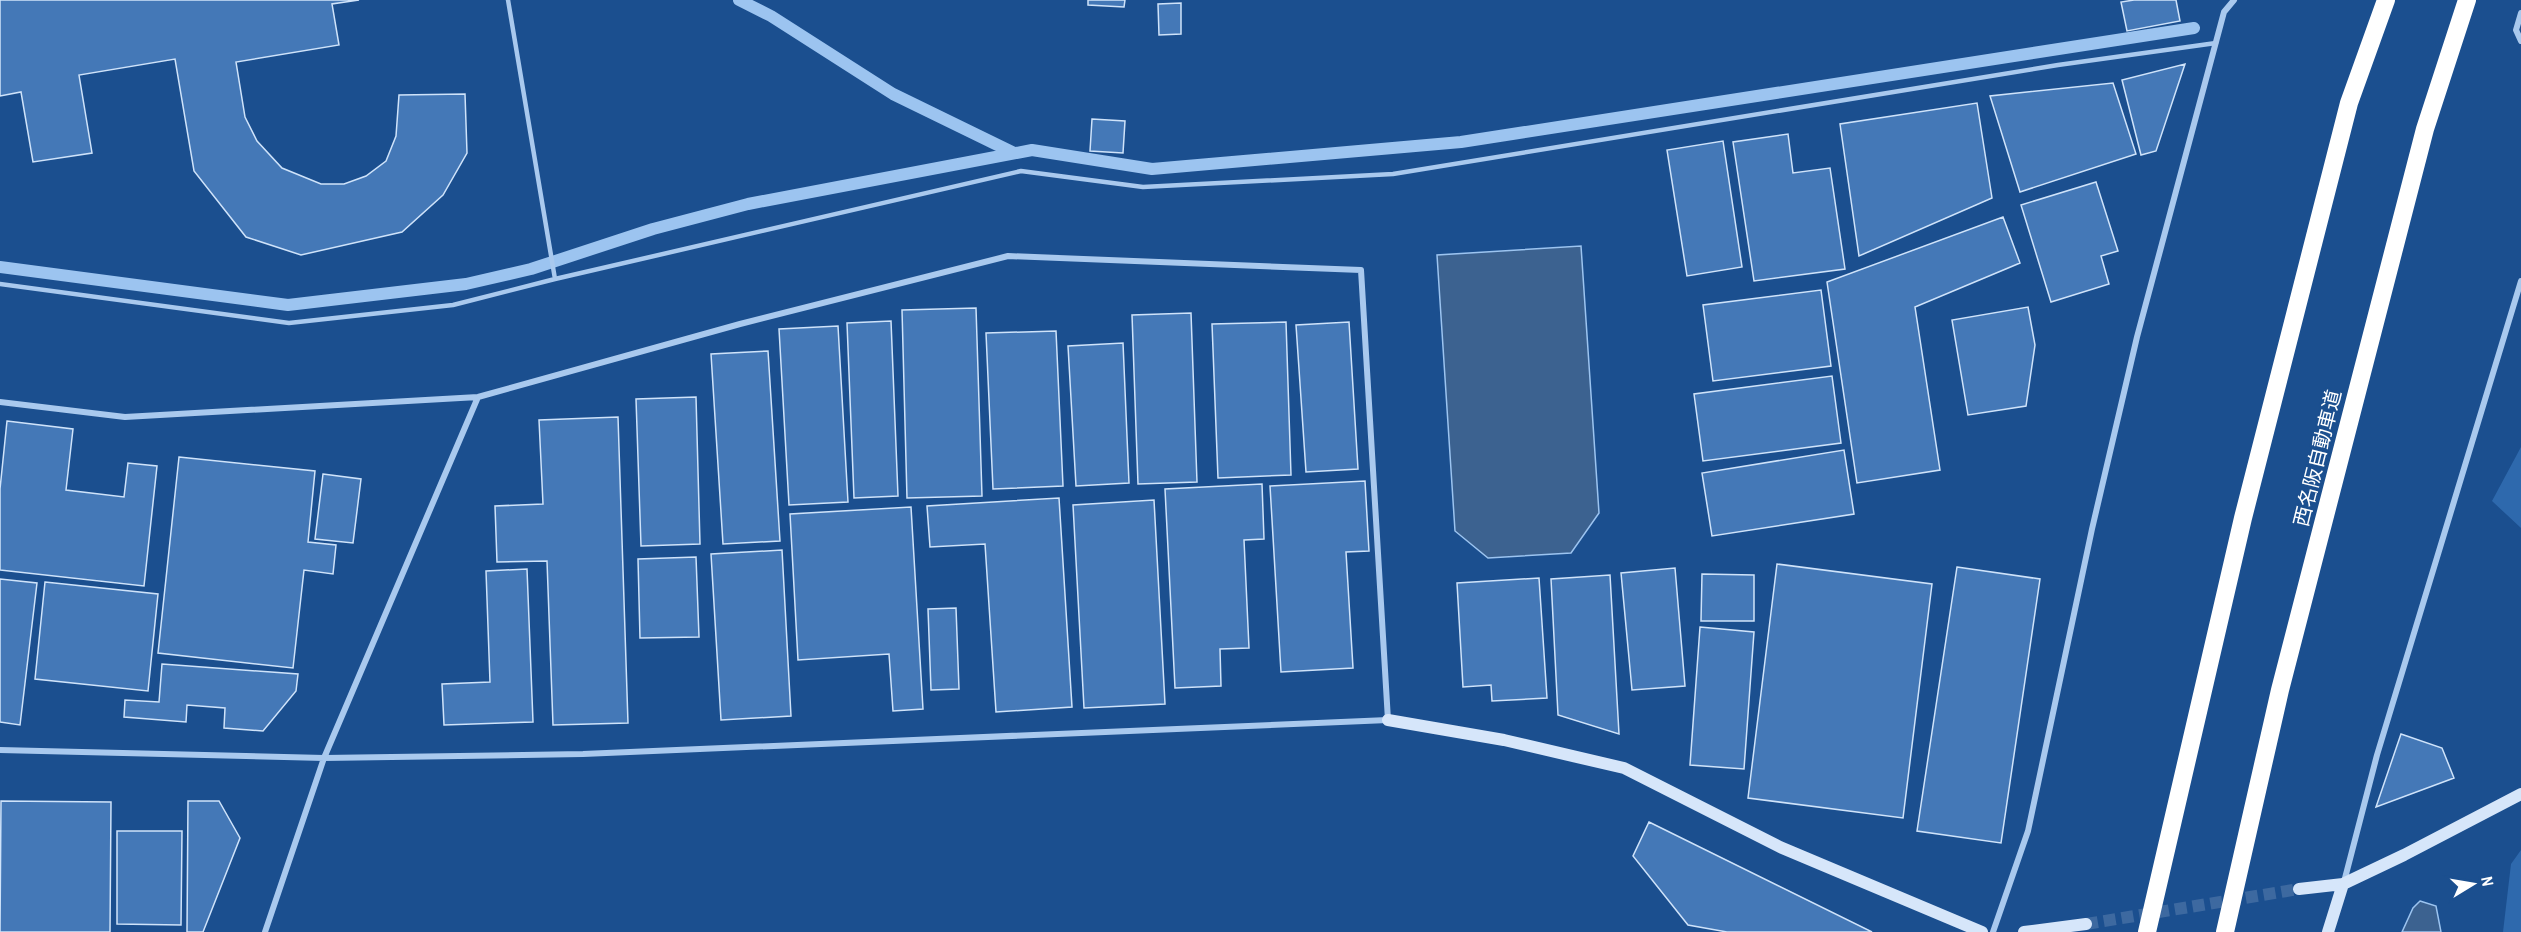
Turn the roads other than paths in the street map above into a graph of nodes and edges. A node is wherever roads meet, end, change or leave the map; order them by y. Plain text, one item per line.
1 (508, 0) edge
2 (2234, 0) edge
3 (2386, 0) edge
4 (2467, 0) edge
5 (2521, 13) edge
6 (2521, 41) edge
7 (2216, 43) junction
8 (555, 279) junction
9 (2521, 281) edge
10 (0, 284) edge
11 (478, 397) junction
12 (0, 402) edge
13 (1388, 720) junction
14 (0, 750) edge
15 (324, 758) junction
16 (2521, 794) edge
17 (2343, 884) junction
18 (2299, 889) tunnel mouth
19 (2086, 924) tunnel mouth
20 (265, 932) edge
21 (1982, 932) edge
22 (1993, 932) edge
23 (2024, 932) edge
24 (2147, 932) edge
25 (2225, 932) edge
26 (2328, 932) edge

1 - 8 lane
2 - 7 street
3 - 24 highway
4 - 25 highway, 西名阪自動車道
5 - 6 street
7 - 8 lane
7 - 22 street
8 - 10 lane
9 - 17 street
11 - 12 street
11 - 13 street
11 - 15 street
13 - 15 street
13 - 21 street
14 - 15 street
15 - 20 street
16 - 17 street
17 - 18 street
17 - 26 street
19 - 23 street

